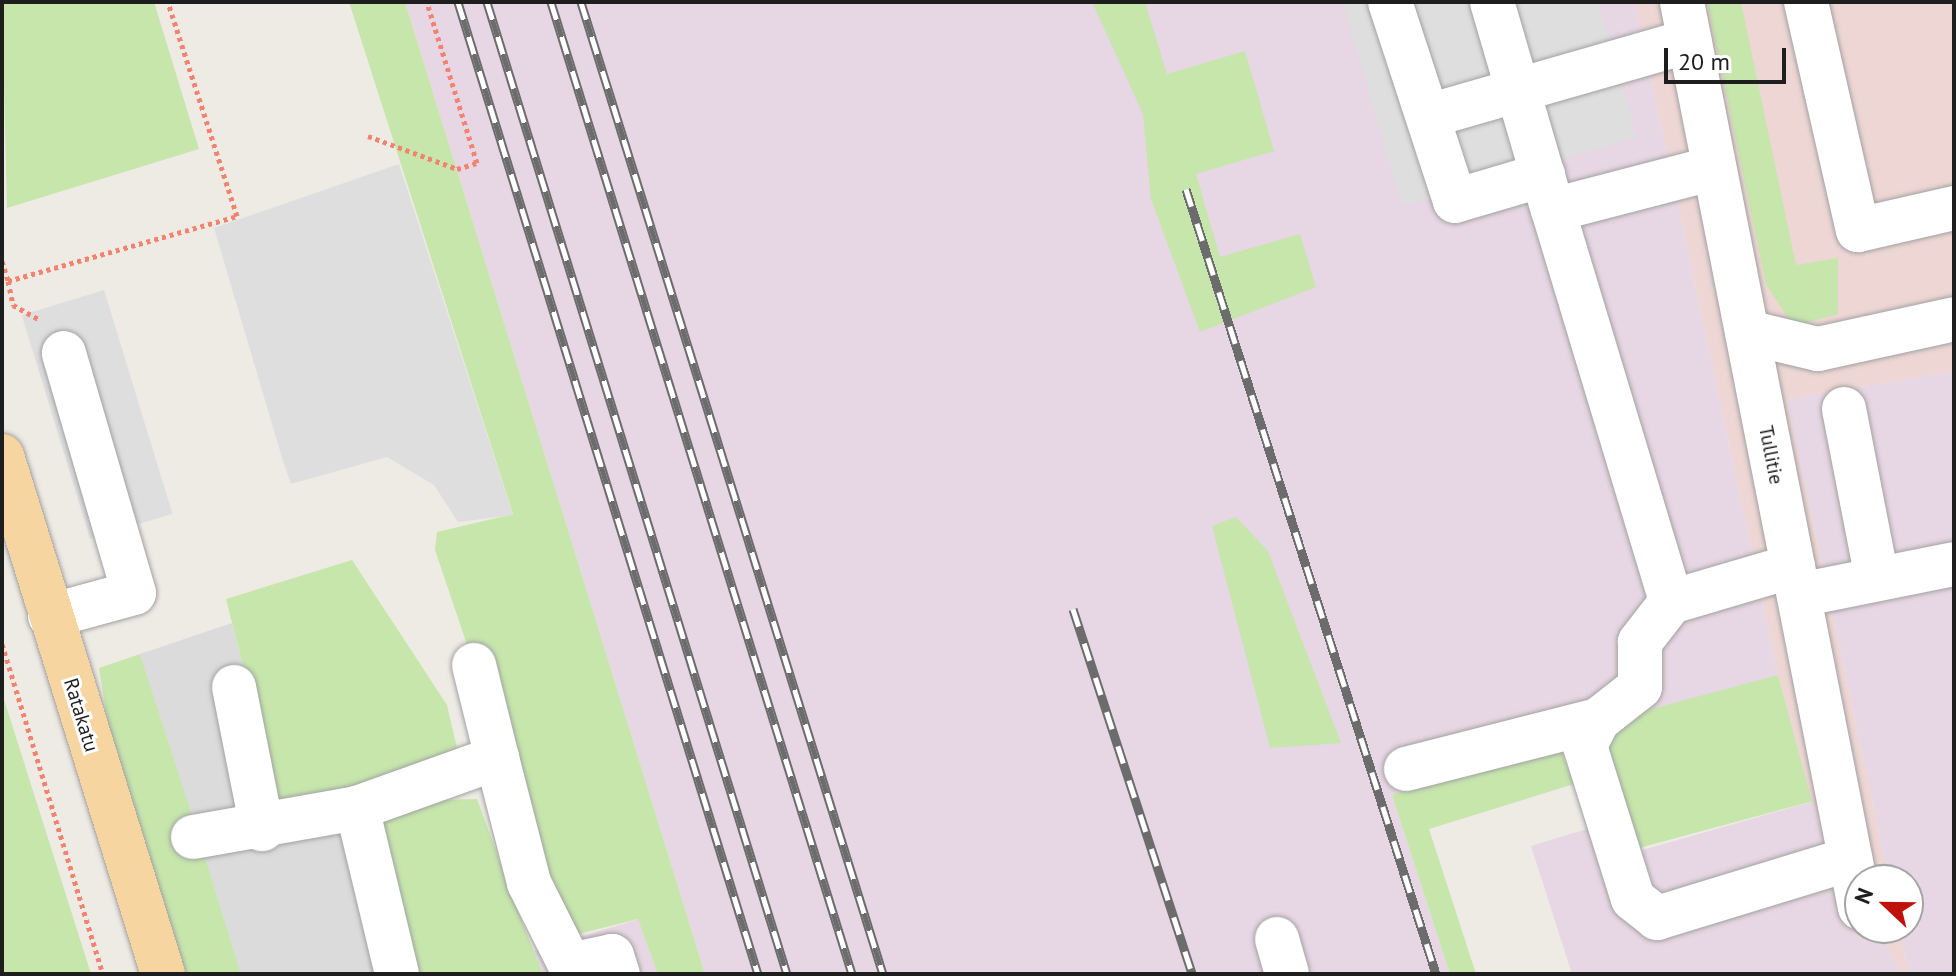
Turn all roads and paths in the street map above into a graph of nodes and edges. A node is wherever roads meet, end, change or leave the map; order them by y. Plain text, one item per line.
1 (168, 2) edge
2 (427, 2) edge
3 (1390, 2) edge
4 (1492, 2) edge
5 (1806, 2) edge
6 (1686, 22) edge
7 (1520, 89) junction
8 (1428, 116) junction
9 (368, 136) dead end
10 (1714, 168) junction
11 (1548, 193) junction
12 (1954, 208) edge
13 (2, 261) edge
14 (1954, 319) edge
15 (1747, 332) junction
16 (64, 353) dead end
17 (1844, 409) dead end
18 (2, 456) edge
19 (1954, 564) edge
20 (1877, 579) junction
21 (1796, 580) junction
22 (1671, 602) junction
23 (50, 616) junction
24 (2, 644) edge
25 (474, 665) dead end
26 (234, 687) dead end
27 (1598, 720) junction
28 (497, 758) junction
29 (1406, 769) dead end
30 (357, 808) junction
31 (262, 829) junction
32 (193, 837) dead end
33 (1850, 859) junction
34 (1851, 864) edge
35 (103, 974) edge
36 (163, 974) edge
37 (397, 974) edge
38 (618, 974) edge

1 - 13 path
2 - 9 path
3 - 8 street
4 - 7 street
5 - 12 street
6 - 7 street
6 - 10 street, Tullitie
7 - 8 street
7 - 11 street
8 - 11 street
10 - 11 street
10 - 15 street, Tullitie
11 - 22 street
14 - 15 street
15 - 21 street, Tullitie
16 - 23 street
17 - 20 street
18 - 23 main road, Ratakatu
19 - 20 street
20 - 21 street
21 - 22 street
21 - 33 street, Tullitie
22 - 27 street
23 - 36 main road, Ratakatu
24 - 35 path
25 - 28 street
26 - 31 street
27 - 29 street
27 - 33 street
28 - 30 street
28 - 38 street
30 - 31 street
30 - 37 street
31 - 32 street
33 - 34 street, Tullitie

